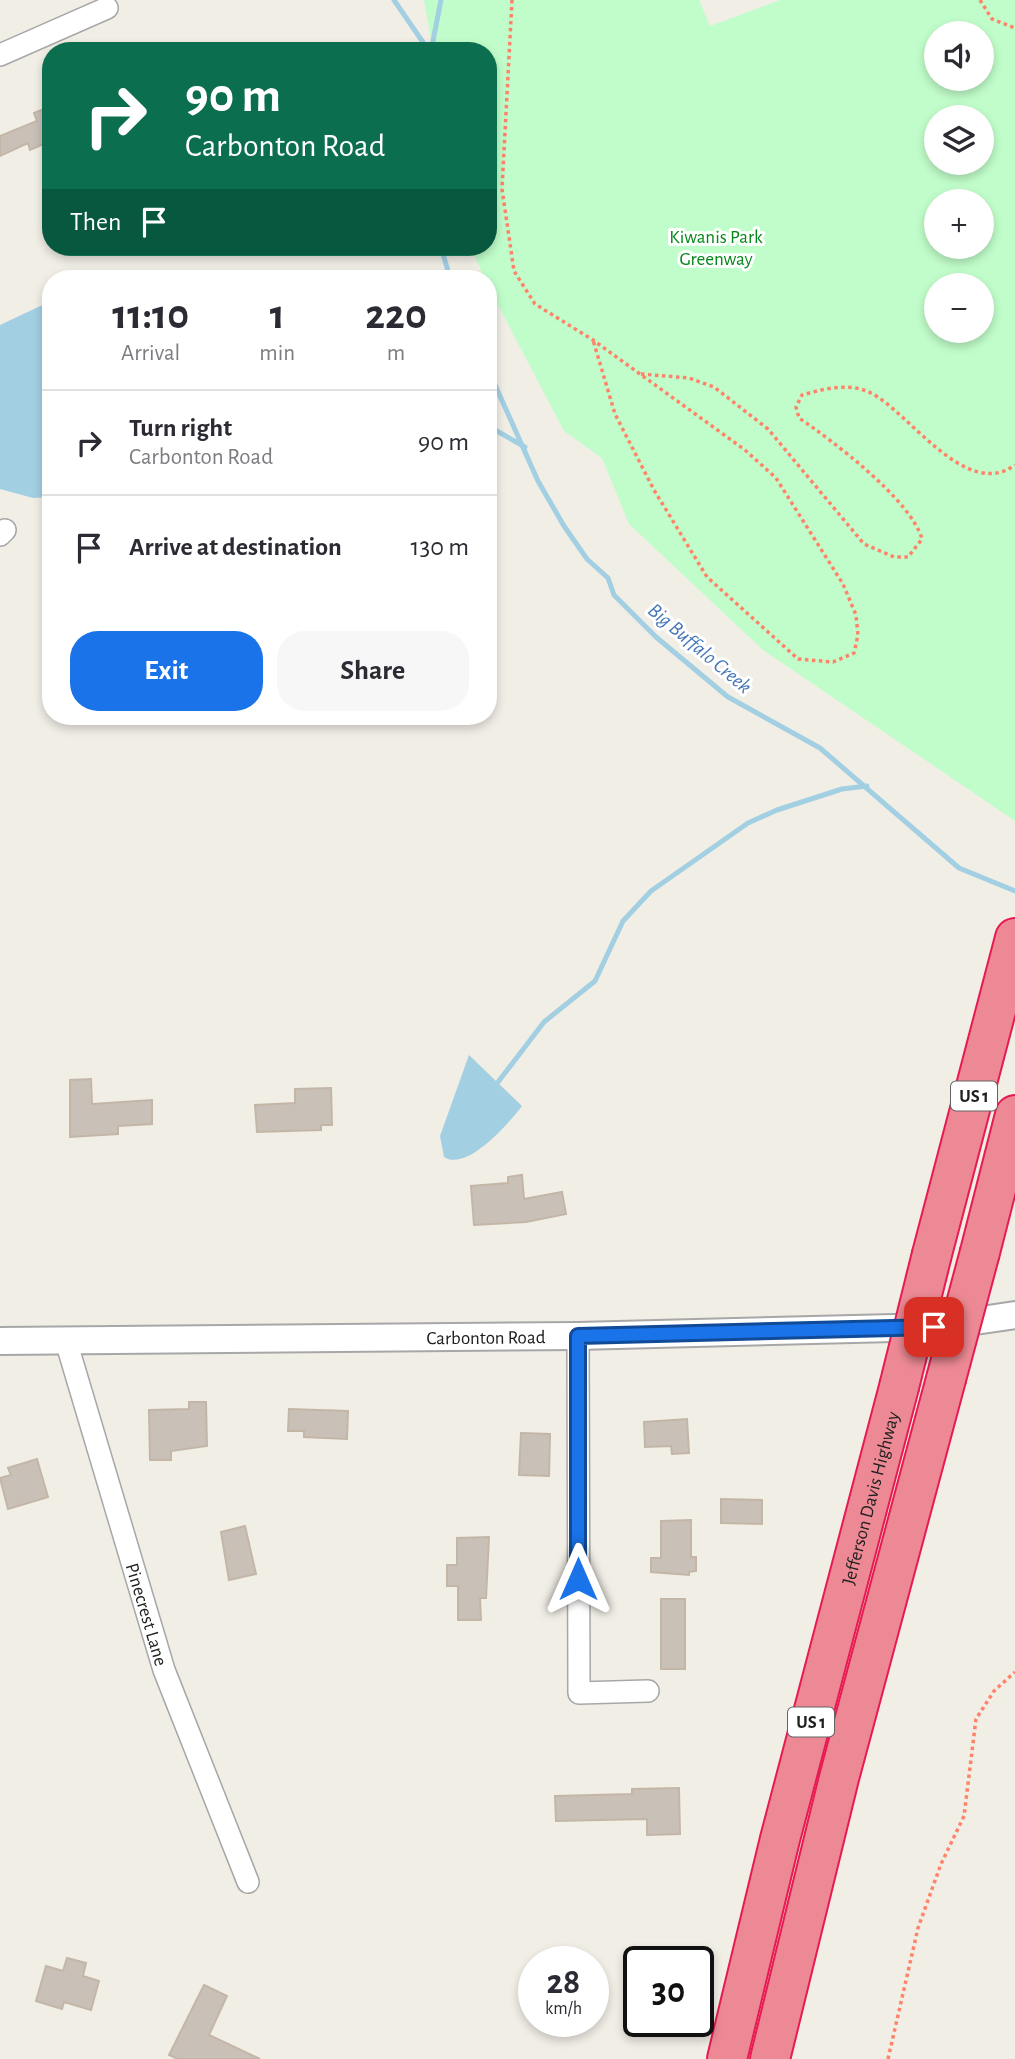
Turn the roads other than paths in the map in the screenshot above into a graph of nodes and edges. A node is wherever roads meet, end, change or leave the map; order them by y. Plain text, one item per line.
1 (107, 8) dead end
2 (0, 55) edge
3 (1015, 938) edge
4 (1015, 1115) edge
5 (1015, 1315) edge
6 (578, 1336) junction
7 (66, 1341) junction
8 (0, 1342) edge
9 (649, 1690) dead end
10 (248, 1882) dead end
11 (727, 2059) edge
12 (770, 2059) edge

1 - 2 street
3 - 11 highway, Jefferson Davis Highway / US 1, bridge
4 - 12 highway, US 1, bridge
5 - 6 street, Carbonton Road
6 - 7 street, Carbonton Road
6 - 9 street
7 - 8 street, Carbonton Road
7 - 10 street, Pinecrest Lane

